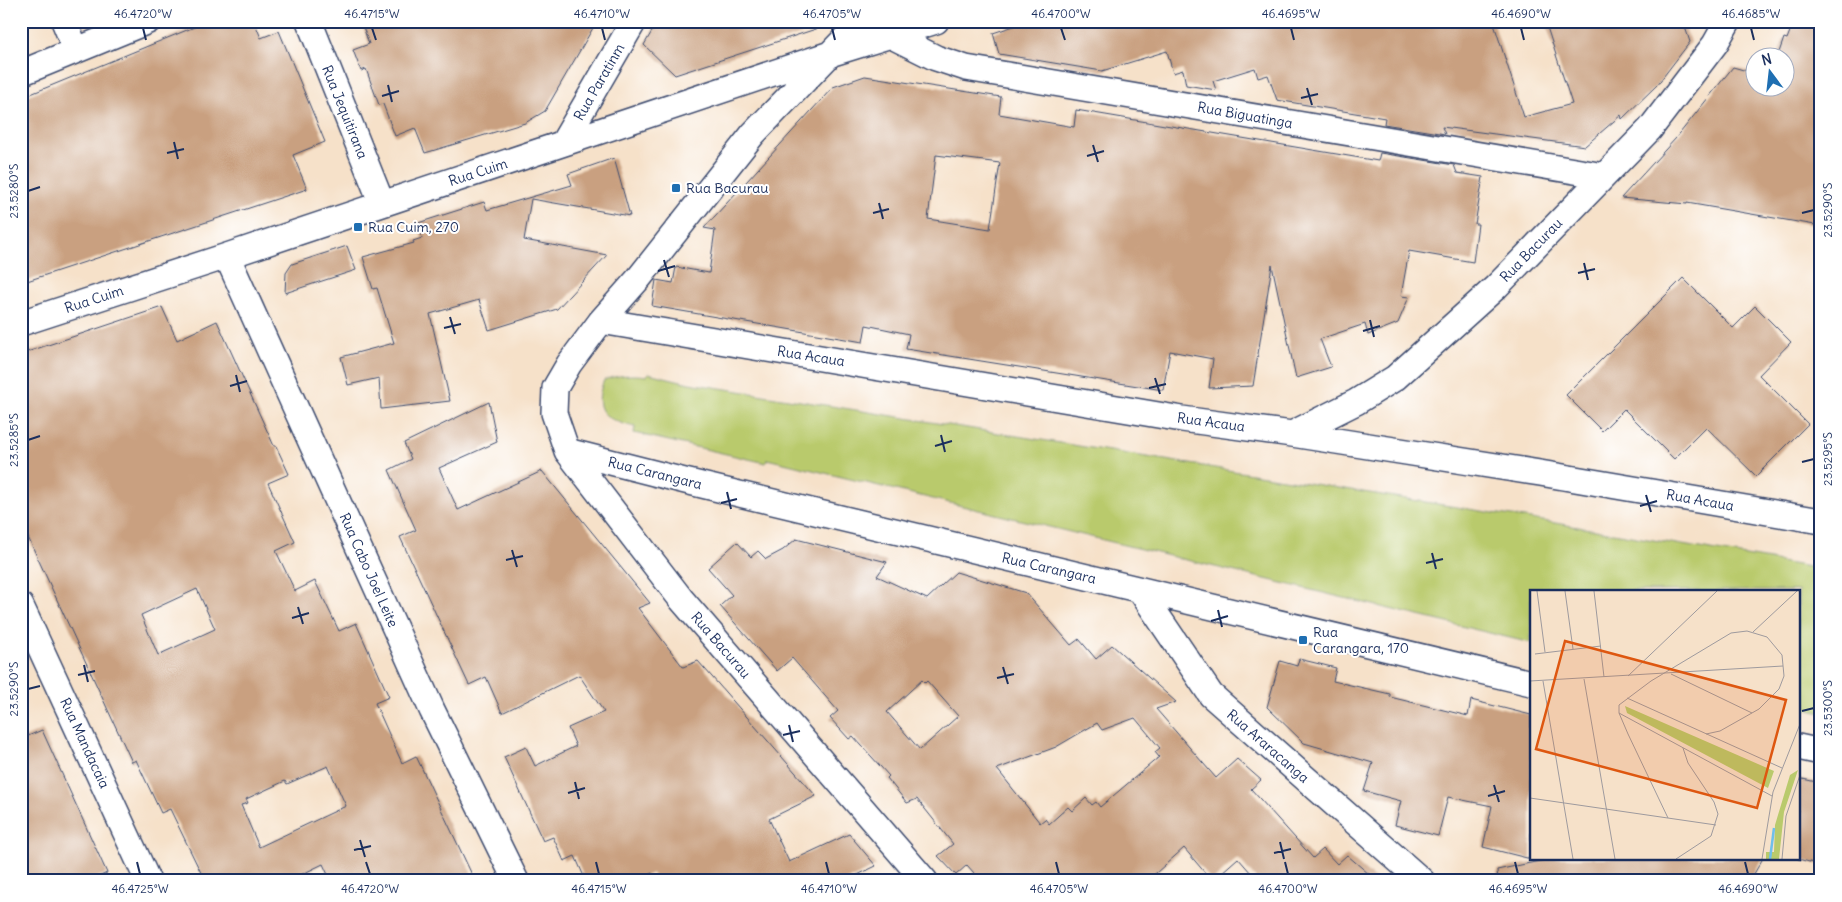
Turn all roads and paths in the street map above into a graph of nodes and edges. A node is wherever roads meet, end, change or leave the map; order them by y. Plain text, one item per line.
1 (64, 21) edge
2 (148, 21) edge
3 (309, 21) edge
4 (634, 21) edge
5 (862, 21) edge
6 (936, 21) edge
7 (1728, 21) edge
8 (892, 36) junction
9 (76, 50) junction
10 (830, 54) junction
11 (21, 73) edge
12 (563, 143) junction
13 (1604, 176) junction
14 (382, 204) junction
15 (227, 256) junction
16 (601, 321) junction
17 (21, 323) edge
18 (1292, 434) junction
19 (567, 451) junction
20 (1821, 521) edge
21 (1140, 590) junction
22 (21, 606) edge
23 (1530, 683) edge
24 (1800, 747) edge
25 (1821, 752) edge
26 (148, 881) edge
27 (516, 881) edge
28 (925, 881) edge
29 (1422, 881) edge

1 - 9 street
2 - 9 street
3 - 14 street, Rua Jequitirana
4 - 12 street, Rua Paratinm
5 - 10 street
6 - 8 street, Rua Cuim
7 - 13 street, Rua Bacurau
8 - 10 street, Rua Cuim
8 - 13 street, Rua Biguatinga
9 - 11 street
10 - 12 street, Rua Cuim
10 - 16 street
12 - 14 street, Rua Cuim
13 - 18 street, Rua Bacurau
14 - 15 street, Rua Cuim
15 - 17 street, Rua Cuim
15 - 27 street, Rua Cabo Joel Leite
16 - 18 street, Rua Acaua
16 - 19 street, Rua Bacurau
18 - 20 street, Rua Acaua
19 - 21 street, Rua Carangara
19 - 28 street, Rua Bacurau
21 - 23 street, Rua Carangara
21 - 29 street, Rua Araracanga
22 - 26 street, Rua Mandacaia
24 - 25 street

